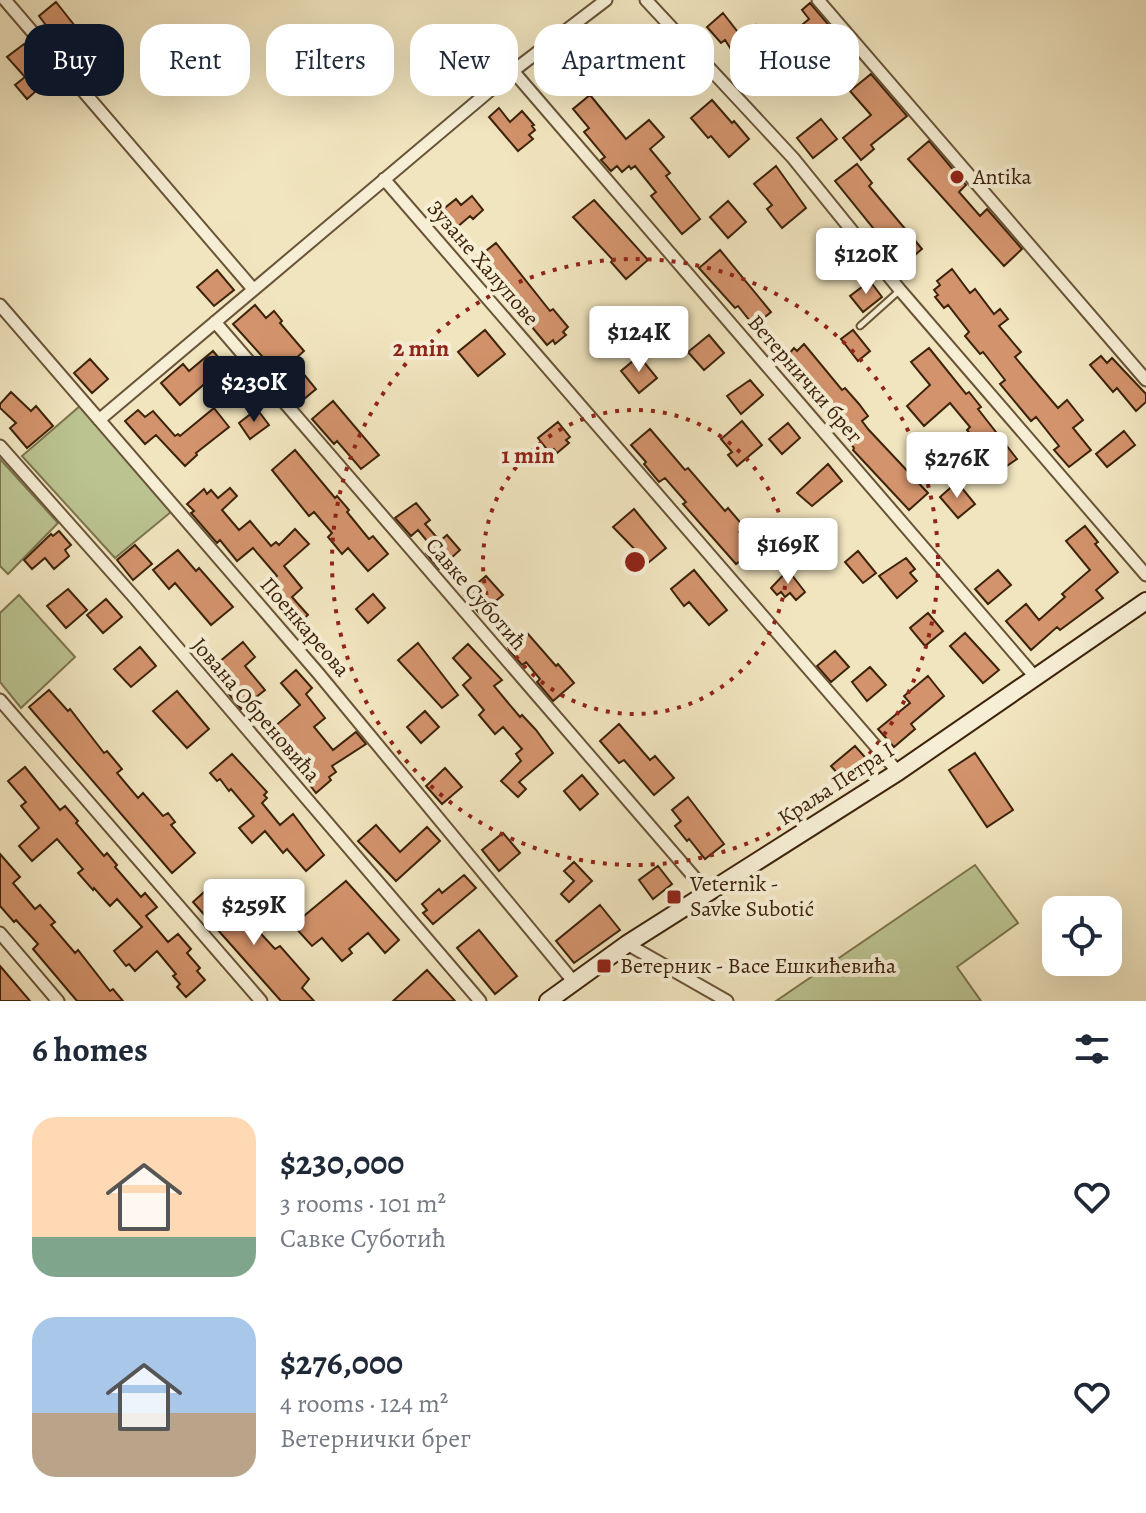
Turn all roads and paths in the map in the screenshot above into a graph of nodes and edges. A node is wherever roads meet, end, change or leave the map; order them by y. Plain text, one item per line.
1 (5, 0) edge
2 (606, 0) edge
3 (646, 0) edge
4 (818, 0) edge
5 (518, 67) edge
6 (518, 77) edge
7 (483, 96) edge
8 (384, 179) junction
9 (253, 289) junction
10 (900, 290) junction
11 (0, 305) edge
12 (215, 322) junction
13 (860, 326) dead end
14 (1146, 380) edge
15 (99, 420) junction
16 (0, 446) edge
17 (1146, 575) edge
18 (1146, 601) edge
19 (1035, 677) junction
20 (0, 700) edge
21 (898, 772) junction
22 (707, 892) junction
23 (0, 933) edge
24 (627, 944) junction
25 (573, 981) junction
26 (58, 1001) edge
27 (261, 1001) edge
28 (480, 1001) edge
29 (548, 1001) edge
30 (727, 1001) edge

1 - 9 street
2 - 5 street
3 - 10 street
4 - 14 street
6 - 19 street, Ветернички брег
7 - 8 street
8 - 9 street
8 - 21 street, Зузане Халупове
9 - 12 street
10 - 13 lane
10 - 17 street
11 - 15 street, Поенкареова
12 - 15 street
12 - 22 street, Савке Суботић
15 - 25 street, Поенкареова
16 - 28 street, Јована Обреновића
18 - 19 street, Краља Петра I
19 - 21 street, Краља Петра I
20 - 27 street
21 - 22 street, Краља Петра I
22 - 24 street, Краља Петра I
23 - 26 street
24 - 25 street, Краља Петра I
24 - 30 street
25 - 29 street, Краља Петра I

